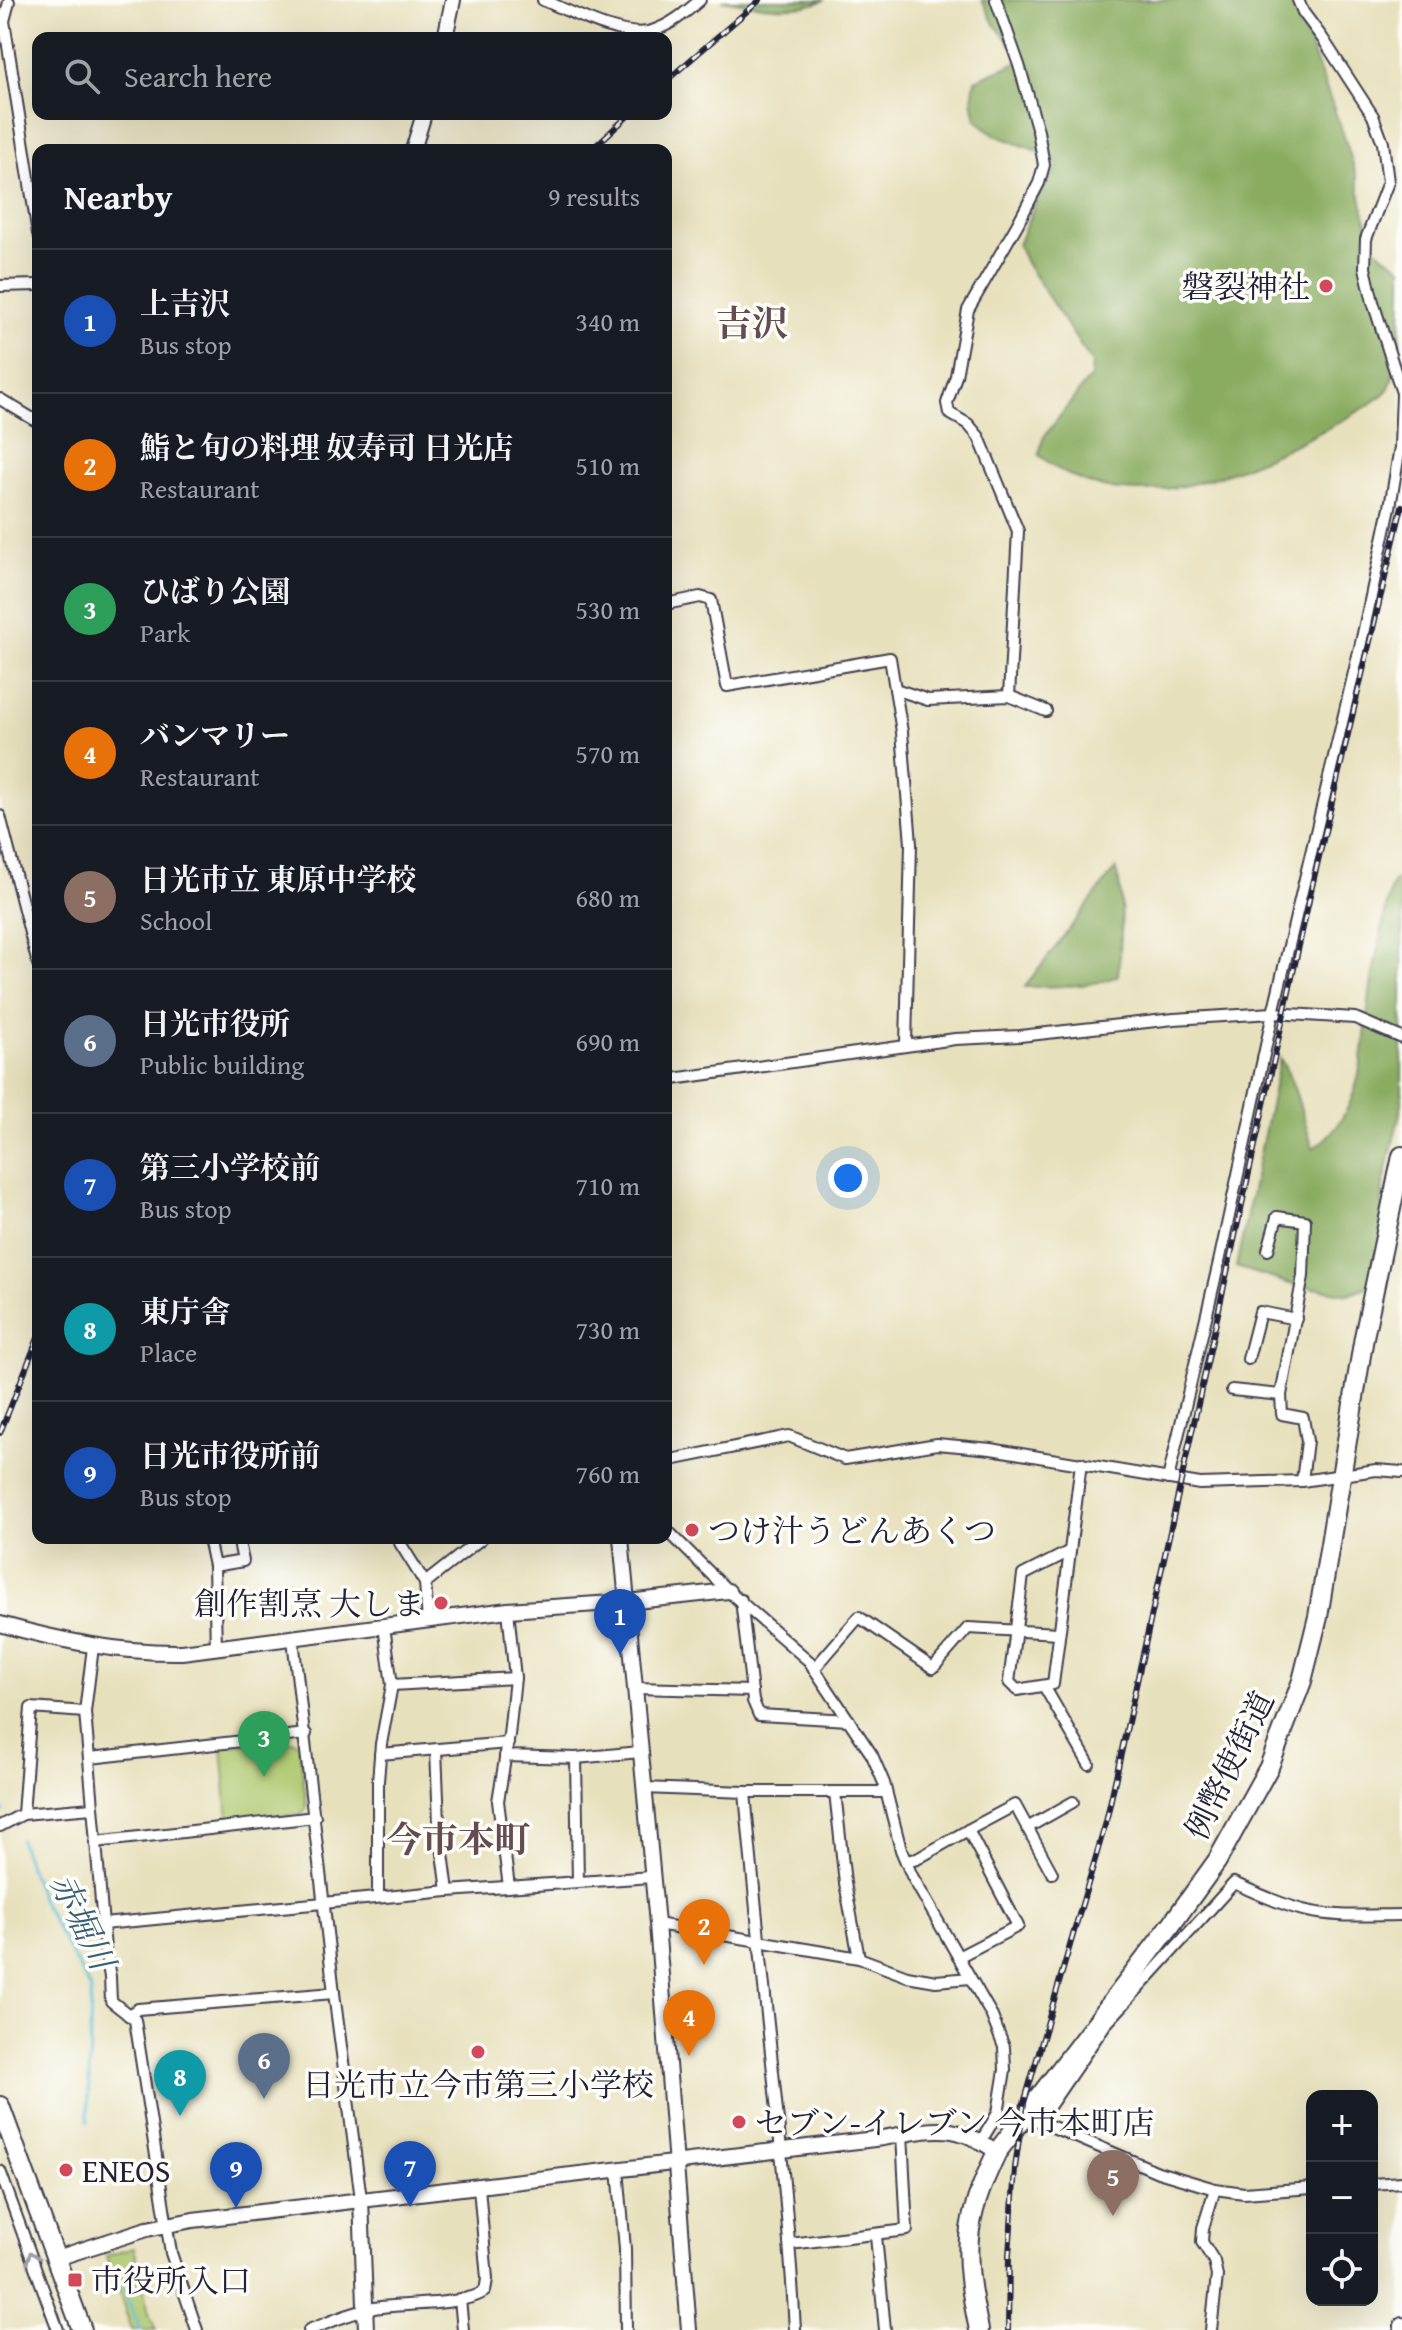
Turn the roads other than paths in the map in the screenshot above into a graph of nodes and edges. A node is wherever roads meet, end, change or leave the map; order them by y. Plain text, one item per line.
1 (453, 0) edge
2 (543, 0) edge
3 (700, 0) edge
4 (996, 0) edge
5 (1298, 0) edge
6 (8, 3) edge
7 (446, 32) edge
8 (635, 32) edge
9 (651, 32) edge
10 (422, 120) edge
11 (415, 144) edge
12 (32, 196) edge
13 (32, 285) edge
14 (0, 286) edge
15 (0, 399) edge
16 (32, 418) edge
17 (672, 603) edge
18 (895, 689) junction
19 (1009, 696) junction
20 (1046, 711) dead end
21 (0, 816) edge
22 (32, 941) edge
23 (1273, 1013) junction
24 (1402, 1038) edge
25 (906, 1044) junction
26 (672, 1079) edge
27 (1402, 1156) edge
28 (1268, 1250) dead end
29 (1296, 1319) junction
30 (1248, 1359) dead end
31 (1232, 1390) dead end
32 (1281, 1395) junction
33 (672, 1460) edge
34 (1081, 1463) junction
35 (1402, 1472) edge
36 (1342, 1475) junction
37 (1168, 1479) junction
38 (1302, 1481) junction
39 (672, 1535) edge
40 (209, 1544) edge
41 (239, 1544) edge
42 (401, 1544) edge
43 (474, 1544) edge
44 (622, 1544) edge
45 (1070, 1551) junction
46 (214, 1566) junction
47 (425, 1583) junction
48 (728, 1591) junction
49 (741, 1600) junction
50 (627, 1602) junction
51 (508, 1610) junction
52 (428, 1621) junction
53 (0, 1624) edge
54 (384, 1626) junction
55 (1014, 1631) junction
56 (1059, 1633) junction
57 (293, 1639) junction
58 (93, 1647) junction
59 (216, 1648) junction
60 (814, 1669) junction
61 (515, 1678) junction
62 (392, 1685) junction
63 (1044, 1686) junction
64 (635, 1688) junction
65 (752, 1691) junction
66 (85, 1712) junction
67 (849, 1720) junction
68 (306, 1734) junction
69 (508, 1743) junction
70 (436, 1750) junction
71 (640, 1752) junction
72 (380, 1754) junction
73 (505, 1756) junction
74 (90, 1758) junction
75 (576, 1758) junction
76 (1089, 1764) dead end
77 (644, 1788) junction
78 (745, 1792) junction
79 (835, 1792) junction
80 (886, 1792) junction
81 (1073, 1802) dead end
82 (92, 1808) junction
83 (23, 1814) junction
84 (315, 1817) junction
85 (0, 1826) edge
86 (1027, 1828) junction
87 (968, 1830) junction
88 (95, 1842) junction
89 (906, 1861) junction
90 (1052, 1873) dead end
91 (652, 1877) junction
92 (578, 1882) junction
93 (509, 1887) junction
94 (448, 1891) junction
95 (378, 1897) junction
96 (324, 1902) junction
97 (1402, 1915) edge
98 (103, 1924) junction
99 (657, 1924) junction
100 (758, 1940) junction
101 (958, 1957) junction
102 (859, 1958) junction
103 (970, 1978) junction
104 (334, 1993) junction
105 (128, 2015) junction
106 (0, 2106) edge
107 (1032, 2119) junction
108 (902, 2134) junction
109 (981, 2141) junction
110 (781, 2150) junction
111 (997, 2152) junction
112 (675, 2162) junction
113 (618, 2169) junction
114 (0, 2171) edge
115 (1402, 2182) edge
116 (1378, 2184) edge
117 (479, 2187) junction
118 (1306, 2188) edge
119 (1215, 2189) junction
120 (361, 2199) junction
121 (166, 2224) junction
122 (876, 2236) junction
123 (790, 2244) junction
124 (57, 2258) junction
125 (460, 2299) junction
126 (364, 2311) junction
127 (58, 2330) edge
128 (82, 2330) edge
129 (197, 2330) edge
130 (309, 2330) edge
131 (366, 2330) edge
132 (463, 2330) edge
133 (626, 2330) edge
134 (689, 2330) edge
135 (795, 2330) edge
136 (885, 2330) edge
137 (979, 2330) edge
138 (1211, 2330) edge

1 - 7 street
2 - 8 street
3 - 9 street
4 - 19 street
5 - 23 street
6 - 12 street
10 - 11 street
13 - 14 street
15 - 16 street
17 - 18 street
18 - 19 street
18 - 25 street
19 - 20 street
21 - 22 street
23 - 24 street
23 - 25 street
23 - 37 street
25 - 26 street
27 - 36 highway, 例幣使街道
28 - 29 street
29 - 30 street
29 - 32 street
31 - 32 street
32 - 38 street
33 - 34 street
34 - 37 street
34 - 45 street
35 - 36 street
36 - 38 street
36 - 107 highway, 例幣使街道
37 - 38 street
39 - 48 street
40 - 46 street
41 - 46 street
42 - 47 street
43 - 47 street
44 - 50 street
45 - 55 street
45 - 56 street
46 - 59 street
47 - 52 street
48 - 49 street
48 - 50 street
49 - 60 street
49 - 65 street
50 - 51 street
50 - 64 street
51 - 52 street
51 - 61 street
52 - 54 street
53 - 58 street
54 - 57 street
54 - 62 street
55 - 56 street
55 - 60 street
55 - 63 street
56 - 63 street
57 - 59 street
57 - 68 street
58 - 59 street
58 - 66 street
60 - 67 street
61 - 62 street
61 - 69 street
62 - 72 street
63 - 76 street
64 - 65 street
64 - 71 street
65 - 67 street
66 - 74 street
66 - 83 street
67 - 80 street
68 - 74 street
68 - 84 street
69 - 70 street
69 - 73 street
70 - 72 street
70 - 94 street
71 - 75 street
71 - 77 street
72 - 95 street
73 - 75 street
73 - 93 street
74 - 82 street
75 - 92 street
77 - 78 street
77 - 91 street
78 - 79 street
78 - 100 street
79 - 80 street
79 - 102 street
80 - 89 street
81 - 86 street
82 - 83 street
82 - 88 street
83 - 85 street
84 - 88 street
84 - 96 street
86 - 87 street
86 - 90 street
87 - 89 street
87 - 101 street
88 - 98 street
89 - 101 street
91 - 92 street
91 - 99 street
92 - 93 street
93 - 94 street
94 - 95 street
95 - 96 street
96 - 98 street
96 - 104 street
97 - 107 street
98 - 105 street
99 - 100 street
99 - 112 street
100 - 102 street
100 - 110 street
101 - 103 street
102 - 103 street
103 - 109 street
104 - 105 street
104 - 120 street
105 - 121 street
106 - 124 highway
107 - 111 highway, 例幣使街道
107 - 119 street
108 - 109 street
108 - 110 street
108 - 122 street
109 - 111 street
110 - 112 street
110 - 123 street
111 - 137 highway, 例幣使街道
112 - 113 street
112 - 134 street
113 - 117 street
113 - 133 street
127 -> 114 street
115 - 116 street
117 - 120 street
117 - 125 street
118 - 119 street
119 - 138 street
120 - 121 street
120 - 126 street
121 - 124 street
121 - 129 street
122 - 123 street
122 - 136 street
123 - 135 street
124 - 128 highway
125 - 126 street
125 - 132 street
126 - 130 street
126 - 131 street

